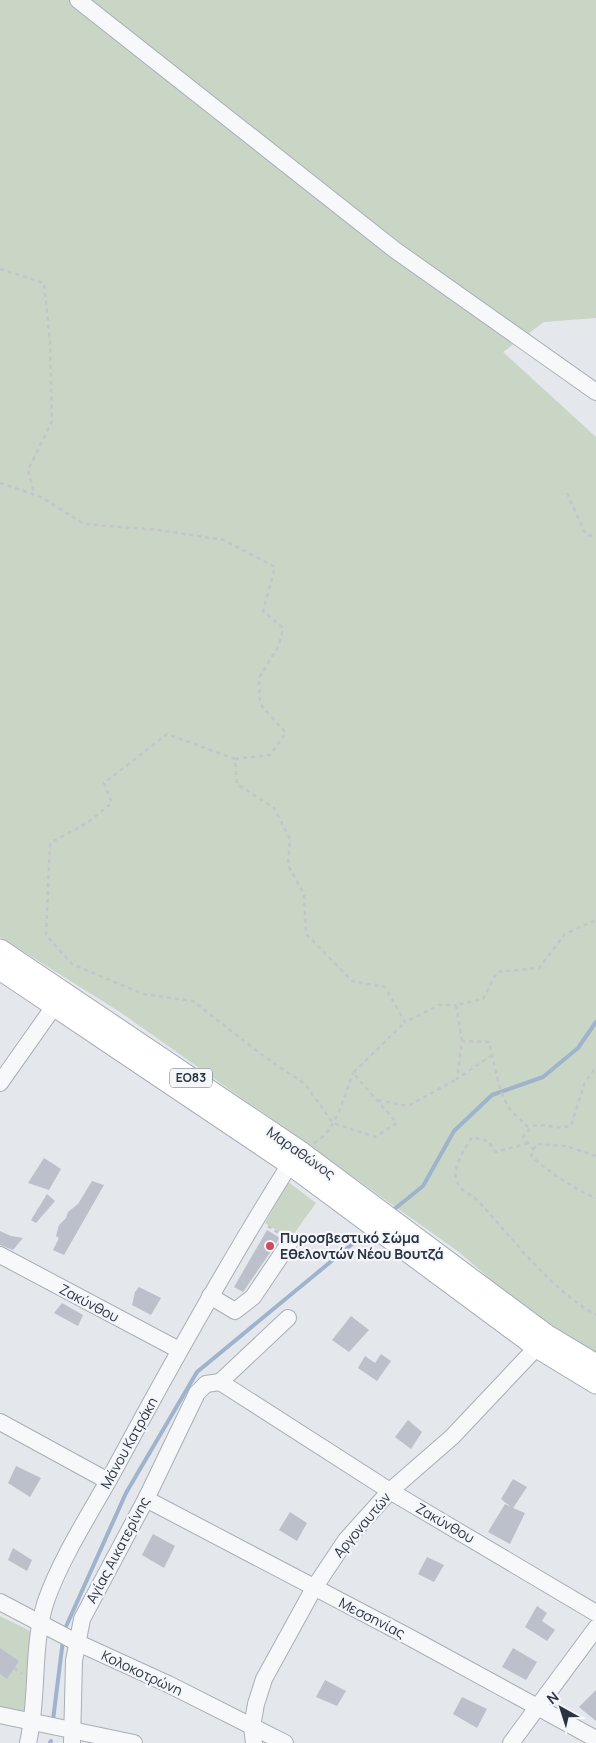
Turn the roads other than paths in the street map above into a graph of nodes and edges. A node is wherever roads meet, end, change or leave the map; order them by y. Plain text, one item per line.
1 (78, 0) edge
2 (596, 392) edge
3 (0, 950) edge
4 (0, 969) edge
5 (55, 1005) junction
6 (0, 1083) edge
7 (295, 1157) junction
8 (381, 1221) junction
9 (290, 1242) dead end
10 (0, 1255) edge
11 (210, 1296) junction
12 (288, 1318) dead end
13 (537, 1347) junction
14 (179, 1350) junction
15 (596, 1365) edge
16 (220, 1382) junction
17 (596, 1383) edge
18 (0, 1422) edge
19 (108, 1481) junction
20 (390, 1491) junction
21 (146, 1499) junction
22 (314, 1588) junction
23 (0, 1602) edge
24 (596, 1613) edge
25 (40, 1624) junction
26 (596, 1628) edge
27 (74, 1641) junction
28 (537, 1706) junction
29 (0, 1715) edge
30 (33, 1721) junction
31 (253, 1735) edge
32 (72, 1737) edge
33 (596, 1739) edge
34 (28, 1743) edge
35 (134, 1743) edge
36 (244, 1743) edge
37 (285, 1743) edge
38 (511, 1743) edge

1 - 2 street
3 - 7 main road, Μαραθώνος / ΕΟ83
4 - 5 main road, Μαραθώνος / ΕΟ83
5 - 6 street
5 - 7 main road, Μαραθώνος / ΕΟ83
7 - 8 main road, Μαραθώνος / ΕΟ83
7 - 11 street, Μάνου Κατράκη
8 - 13 main road, Μαραθώνος / ΕΟ83
8 - 15 main road, Μαραθώνος / ΕΟ83
9 - 11 street
10 - 14 street, Ζακύνθου
11 - 14 street, Μάνου Κατράκη
12 - 16 street, Αγίας Αικατερίνης
13 - 17 main road, Μαραθώνος / ΕΟ83
13 - 20 street, Αργοναυτών
14 - 19 street, Μάνου Κατράκη
16 - 20 street, Ζακύνθου
16 - 21 street, Αγίας Αικατερίνης
18 - 19 street
19 - 25 street, Μάνου Κατράκη
20 - 22 street, Αργοναυτών
20 - 24 street, Ζακύνθου
21 - 22 street, Μεσσηνίας
21 - 27 street, Αγίας Αικατερίνης
22 - 28 street, Μεσσηνίας
22 - 31 street, Αργοναυτών
23 - 25 street, Κολοκοτρώνη
25 - 27 street, Κολοκοτρώνη
25 - 30 street, Μάνου Κατράκη
26 - 28 street
27 - 31 street, Κολοκοτρώνη
27 - 32 street, Αγίας Αικατερίνης
28 - 33 street, Μεσσηνίας
28 - 38 street
29 - 30 street
30 - 32 street
30 - 34 street, Μάνου Κατράκη
31 - 36 street, Αργοναυτών
31 - 37 street, Κολοκοτρώνη
32 - 35 street

